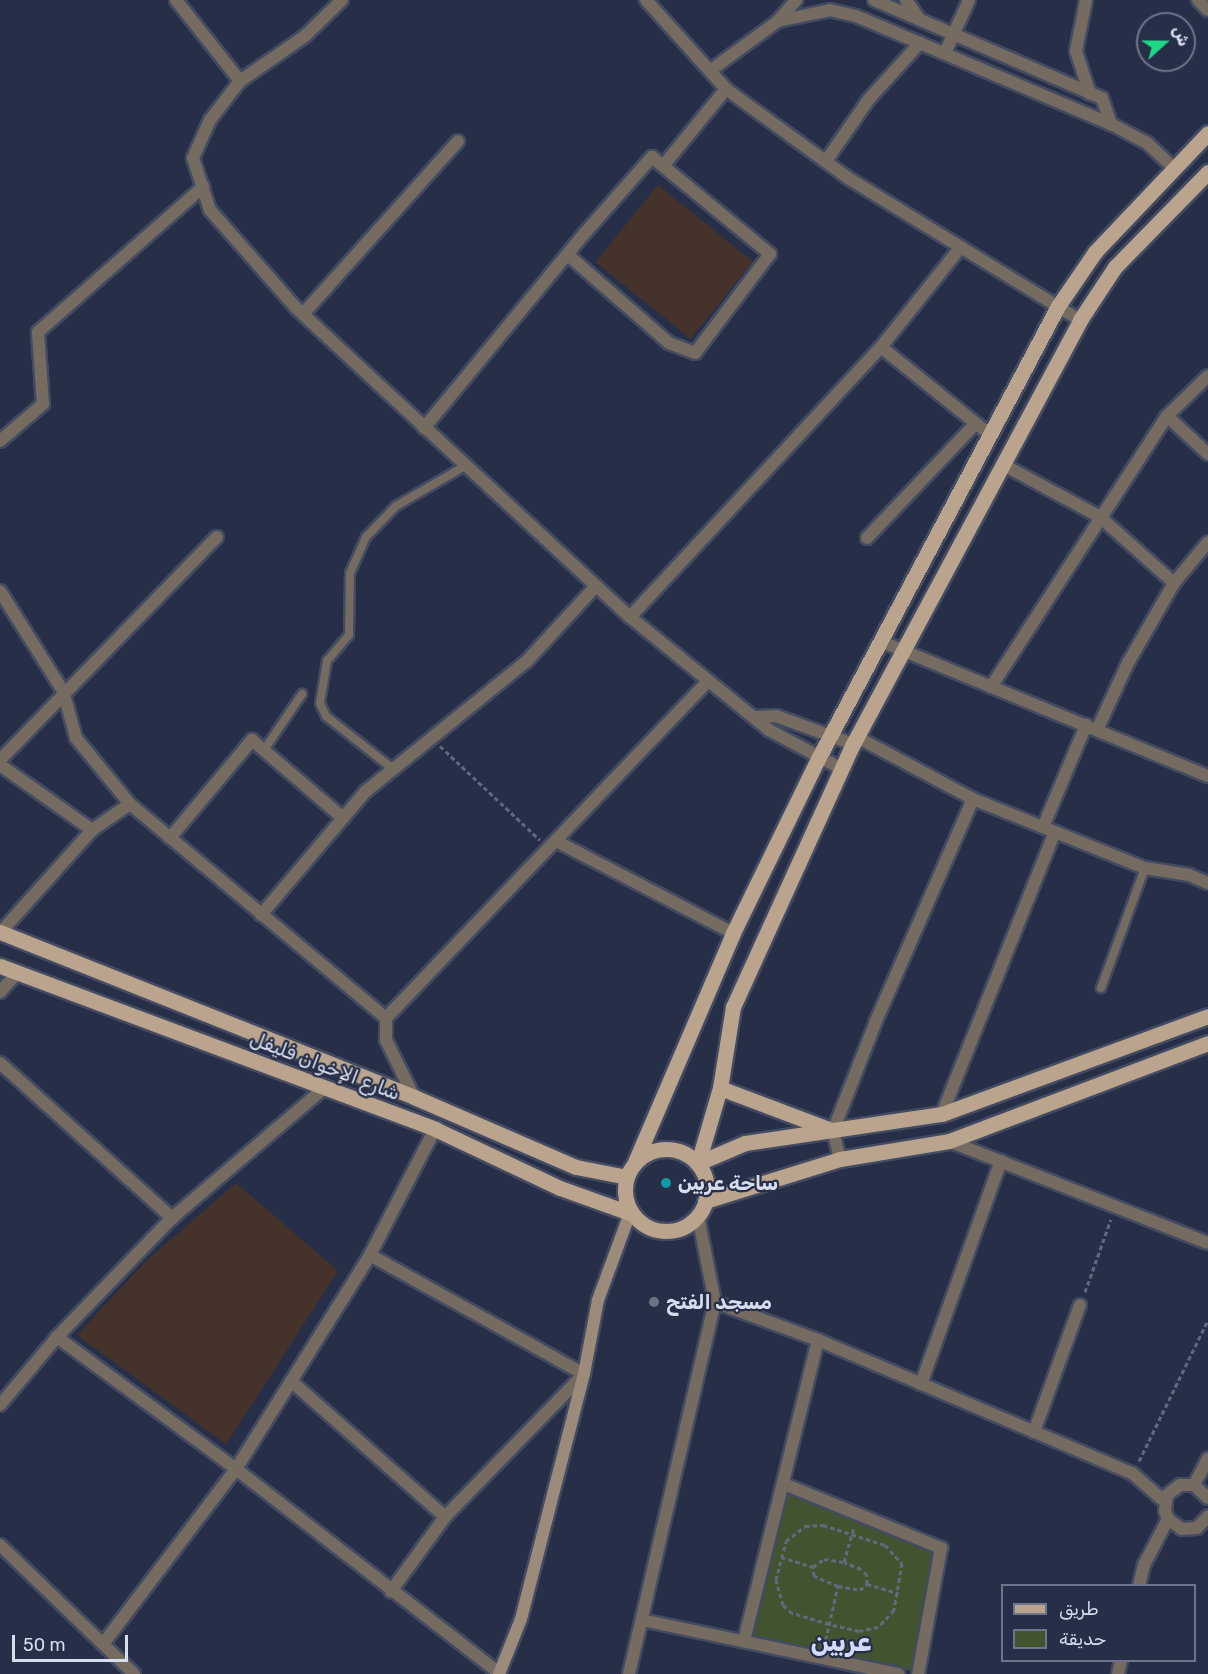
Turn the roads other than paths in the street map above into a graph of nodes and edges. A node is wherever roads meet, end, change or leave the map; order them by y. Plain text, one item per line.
1 (176, 0) edge
2 (342, 0) edge
3 (646, 0) edge
4 (796, 0) edge
5 (874, 0) edge
6 (906, 0) edge
7 (969, 0) edge
8 (1086, 0) edge
9 (1198, 0) edge
10 (1208, 10) edge
11 (919, 18) junction
12 (778, 21) junction
13 (954, 34) junction
14 (920, 43) junction
15 (945, 53) junction
16 (711, 70) junction
17 (240, 81) junction
18 (726, 88) junction
19 (1090, 94) junction
20 (1111, 124) junction
21 (1208, 134) edge
22 (458, 141) dead end
23 (826, 162) junction
24 (663, 166) junction
25 (1174, 168) junction
26 (1208, 172) edge
27 (202, 187) junction
28 (960, 248) junction
29 (568, 255) junction
30 (1058, 306) junction
31 (303, 314) junction
32 (1080, 320) junction
33 (881, 347) junction
34 (1208, 376) edge
35 (1167, 416) junction
36 (976, 423) junction
37 (424, 428) junction
38 (988, 433) junction
39 (0, 441) edge
40 (1208, 454) edge
41 (1002, 465) junction
42 (465, 466) junction
43 (1100, 517) junction
44 (217, 537) dead end
45 (867, 538) dead end
46 (1208, 542) edge
47 (1174, 583) junction
48 (596, 586) junction
49 (0, 591) edge
50 (630, 617) junction
51 (880, 641) junction
52 (904, 652) junction
53 (707, 682) junction
54 (991, 687) junction
55 (63, 692) junction
56 (302, 694) dead end
57 (757, 717) junction
58 (1092, 728) junction
59 (832, 733) junction
60 (855, 740) junction
61 (264, 750) junction
62 (819, 757) junction
63 (0, 760) edge
64 (0, 765) edge
65 (393, 769) junction
66 (842, 769) junction
67 (1208, 776) edge
68 (973, 799) junction
69 (129, 804) junction
70 (343, 818) junction
71 (92, 830) junction
72 (1049, 830) junction
73 (170, 838) junction
74 (554, 846) junction
75 (1144, 868) junction
76 (1208, 883) edge
77 (261, 915) junction
78 (0, 932) edge
79 (733, 933) junction
80 (0, 966) edge
81 (17, 972) junction
82 (1101, 988) dead end
83 (0, 992) edge
84 (1208, 1016) edge
85 (386, 1018) junction
86 (1208, 1043) edge
87 (0, 1064) edge
88 (324, 1088) junction
89 (720, 1088) junction
90 (414, 1097) junction
91 (942, 1114) junction
92 (435, 1130) junction
93 (834, 1131) junction
94 (949, 1141) junction
95 (840, 1159) junction
96 (1001, 1161) junction
97 (635, 1162) junction
98 (698, 1163) junction
99 (627, 1177) junction
100 (705, 1201) junction
101 (630, 1213) junction
102 (698, 1216) junction
103 (172, 1218) junction
104 (1208, 1242) edge
105 (370, 1255) junction
106 (714, 1302) junction
107 (1080, 1305) road end
108 (57, 1337) junction
109 (818, 1340) junction
110 (584, 1374) junction
111 (291, 1381) junction
112 (921, 1384) junction
113 (0, 1405) edge
114 (1034, 1432) junction
115 (1208, 1459) edge
116 (236, 1469) junction
117 (784, 1484) junction
118 (1194, 1485) junction
119 (1208, 1498) edge
120 (1165, 1502) junction
121 (1208, 1516) edge
122 (445, 1517) junction
123 (1168, 1519) junction
124 (0, 1545) edge
125 (1140, 1584) edge
126 (391, 1591) junction
127 (642, 1620) junction
128 (744, 1641) junction
129 (103, 1644) junction
130 (499, 1673) edge
131 (134, 1674) edge
132 (629, 1674) edge
133 (898, 1674) edge
134 (918, 1674) edge

1 - 17 street
2 - 17 street
3 - 16 street
4 - 12 street
5 - 11 street
6 - 11 street
7 - 13 street
8 - 19 street
9 - 10 street
11 - 13 street
12 - 14 street
12 - 16 street
13 - 15 street
13 - 19 street
14 - 15 street
14 - 23 street
15 - 20 street
16 - 18 street
17 - 27 street
18 - 23 street
18 - 24 street
19 - 20 street
20 - 25 street
21 - 25 main road
22 - 31 street
23 - 28 street
24 - 29 street
24 - 29 street
25 - 30 main road
26 - 32 main road
27 - 31 street
27 - 39 street
28 - 30 street
28 - 33 street
29 - 37 street
30 - 32 street
30 - 38 main road
31 - 37 street
32 - 41 main road
33 - 36 street
33 - 50 street
34 - 35 street
35 - 40 street
35 - 43 street
36 - 38 street
36 - 45 street
37 - 42 street
38 - 51 main road
41 - 43 street
41 - 52 main road
42 - 48 street
42 - 65 lane
43 - 47 street
43 - 54 street
44 - 55 street
46 - 47 street
47 - 58 street
48 - 50 street
48 - 65 street
49 - 55 street
50 - 53 street
51 - 52 street
51 - 59 main road
52 - 54 street
52 - 60 main road
53 - 57 street
53 - 74 street
54 - 58 street
55 - 63 street
55 - 69 street
56 - 61 lane
57 - 59 street
57 - 62 street
58 - 67 street
58 - 72 street
59 - 60 street
59 - 62 main road
60 - 66 main road
60 - 68 street
61 - 70 street
61 - 73 street
62 - 66 street
62 - 79 main road
64 - 71 street
65 - 70 street
66 - 89 main road
68 - 72 street
68 - 93 street
69 - 71 street
69 - 73 street
70 - 77 street
71 - 78 street
72 - 75 street
72 - 91 street
73 - 77 street
74 - 79 street
74 - 85 street
75 - 76 street
75 - 82 lane
77 - 85 street
78 - 90 main road, شارع الإخوان فليفل
79 - 97 main road
80 - 81 main road, شارع الإخوان فليفل
81 - 83 street
81 - 88 main road, شارع الإخوان فليفل
84 - 91 main road
85 - 90 street
86 - 94 main road
87 - 103 street
88 - 92 main road, شارع الإخوان فليفل
88 - 103 street
89 - 93 main road
89 - 98 main road
90 - 99 main road, شارع الإخوان فليفل
91 - 93 main road
92 - 101 main road, شارع الإخوان فليفل
92 - 105 street
93 - 95 street
93 - 98 main road
94 - 95 main road
94 - 96 street
95 - 100 main road
96 - 104 street
96 - 112 street
97 - 98 main road
97 - 99 main road
98 - 100 main road
99 - 101 main road
100 - 102 main road
101 - 102 main road
101 - 110 main road
102 - 106 street
103 - 108 street
105 - 110 street
105 - 111 street
106 - 109 street
106 - 127 street
107 - 114 street
108 - 113 street
108 - 116 street
109 - 112 street
109 - 117 street
110 - 122 street
110 - 130 main road
111 - 116 street
111 - 122 street
112 - 114 street
114 - 120 street
115 - 118 street
116 - 126 street
116 - 129 street
117 - 128 street
117 - 134 street
118 - 119 street
118 - 120 street
120 - 123 street
121 - 123 street
122 - 126 street
123 - 125 street
124 - 129 street
126 - 130 street
127 - 128 street
127 - 132 street
128 - 133 street
129 - 131 street

